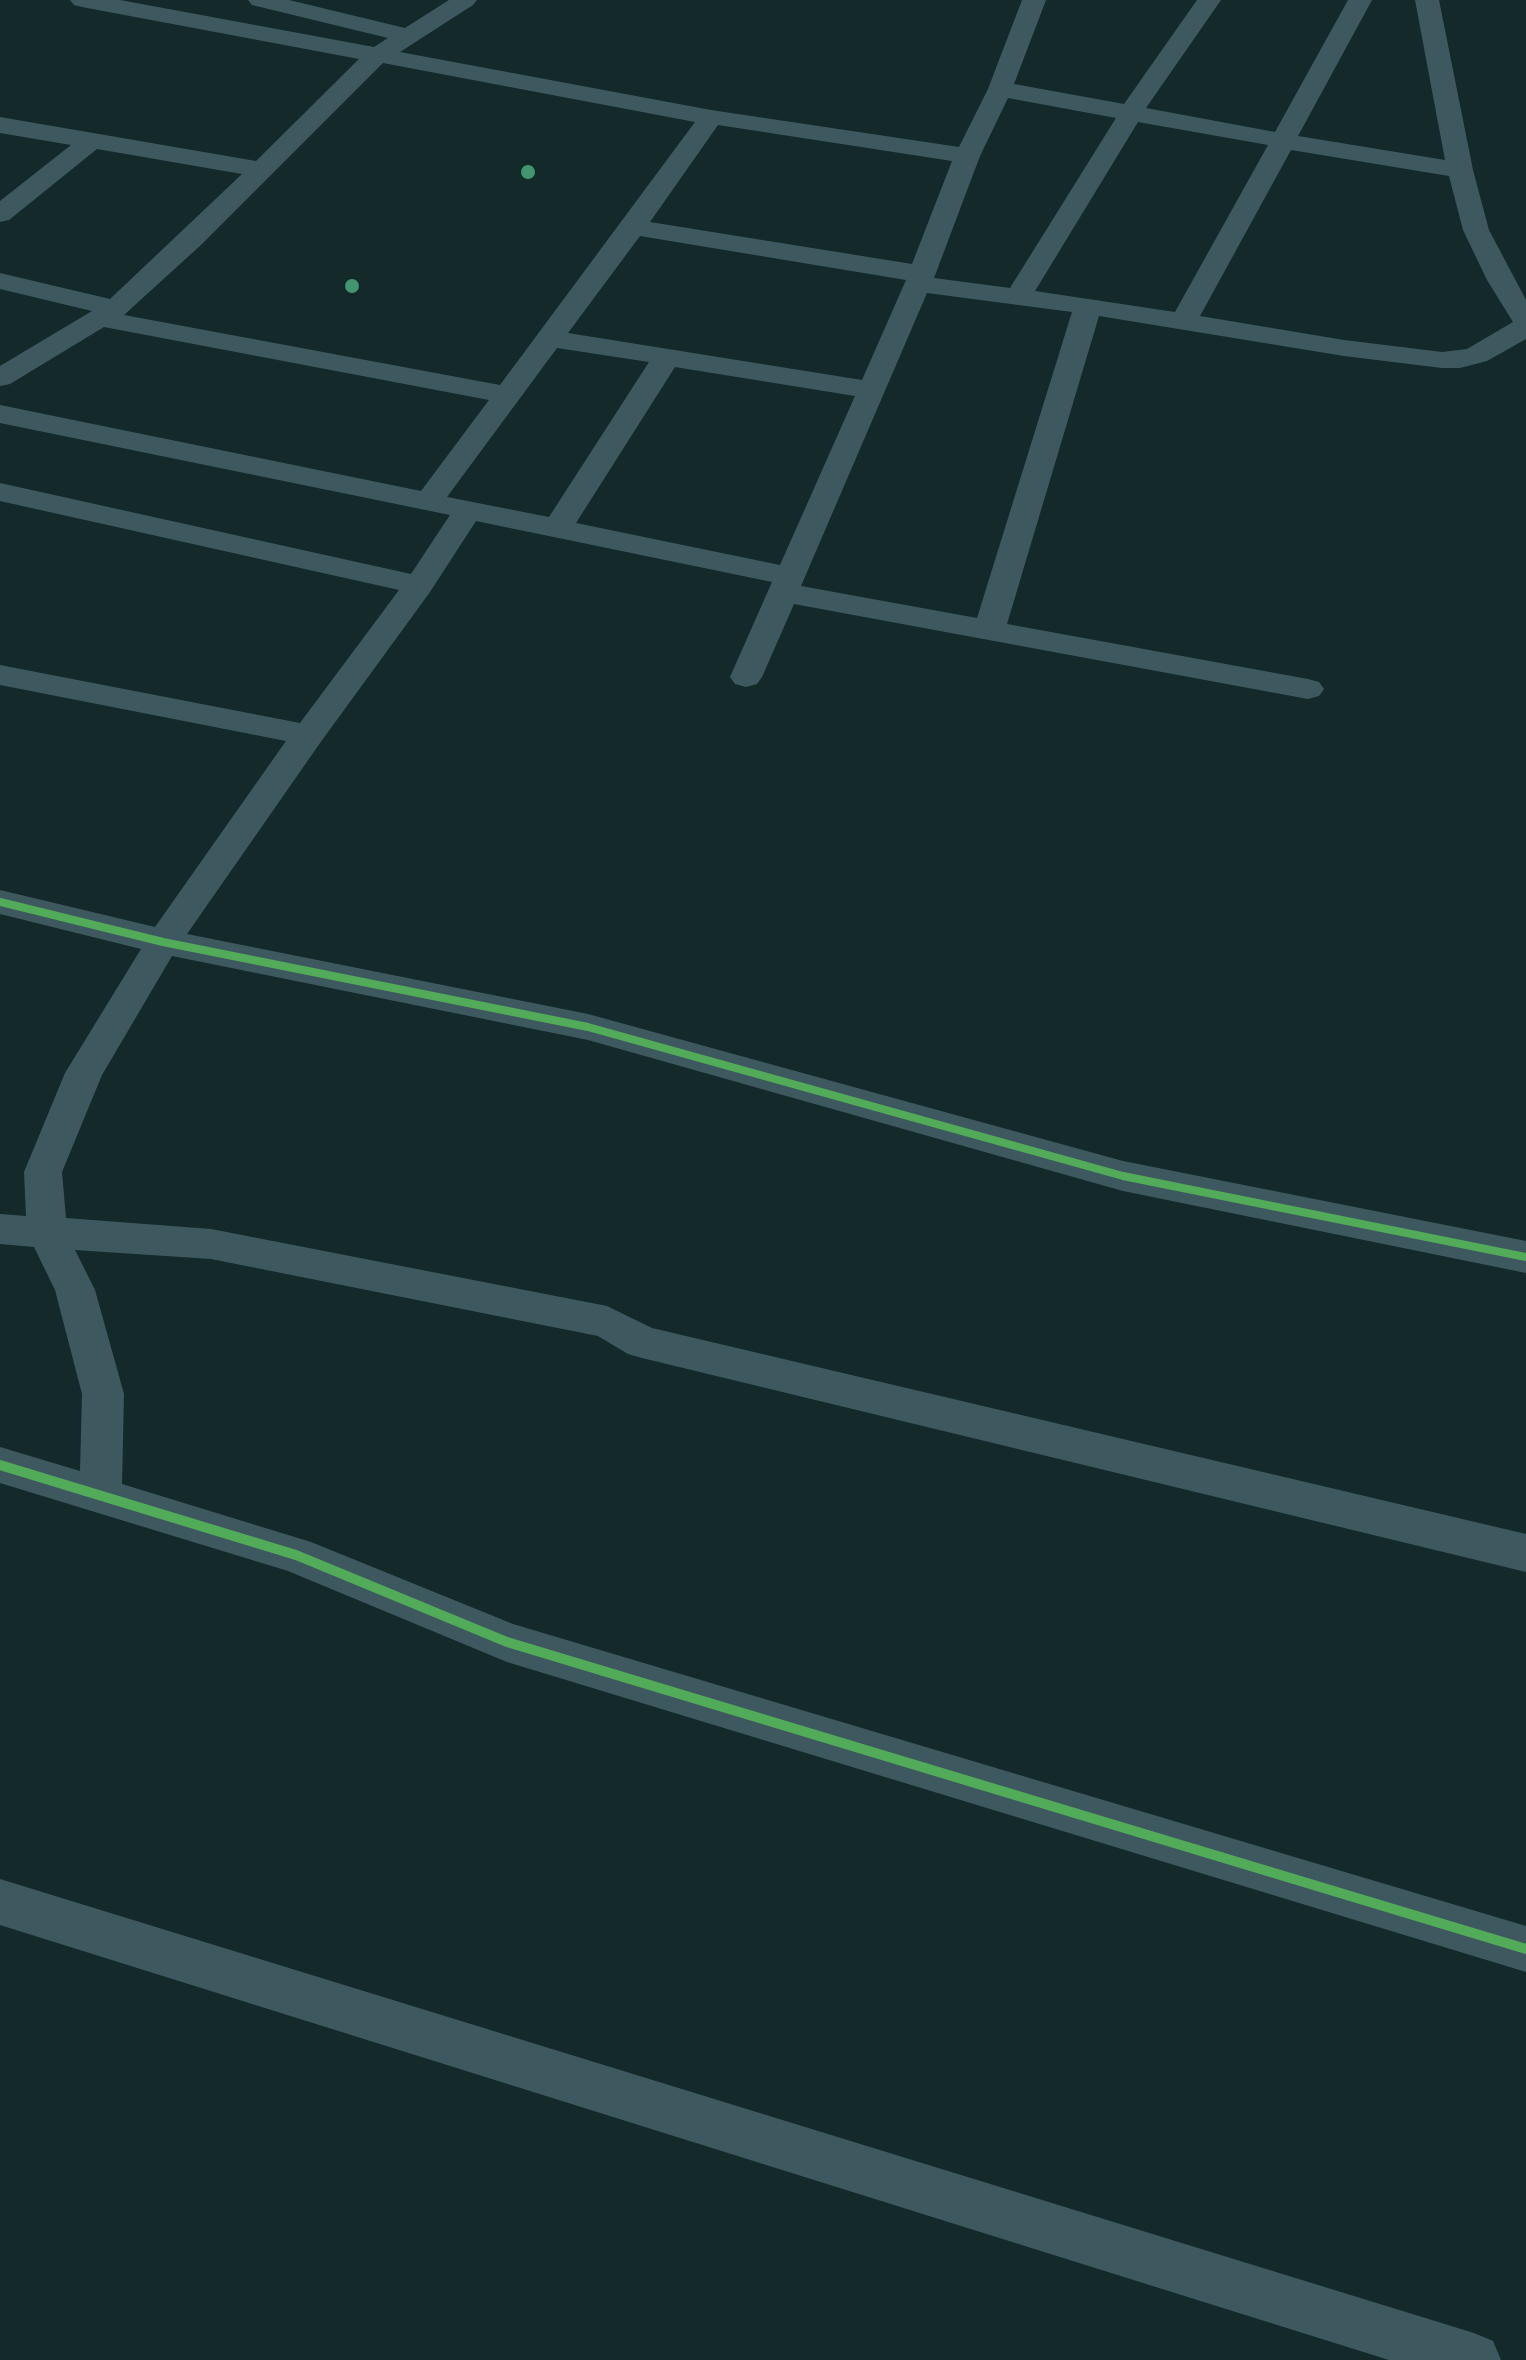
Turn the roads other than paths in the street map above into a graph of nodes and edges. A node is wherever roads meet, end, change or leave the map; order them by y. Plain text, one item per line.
1 (82, 0) edge
2 (260, 0) edge
3 (465, 0) edge
4 (1034, 0) edge
5 (1209, 0) edge
6 (1360, 0) edge
7 (1426, 0) edge
8 (409, 36) junction
9 (375, 57) junction
10 (1000, 89) junction
11 (1132, 111) junction
12 (711, 117) junction
13 (0, 125) edge
14 (92, 141) junction
15 (1284, 141) junction
16 (967, 156) junction
17 (262, 170) junction
18 (1460, 170) junction
19 (0, 214) edge
20 (633, 227) junction
21 (920, 279) junction
22 (0, 281) edge
23 (1018, 296) junction
24 (1088, 306) junction
25 (108, 313) junction
26 (1184, 321) junction
27 (1526, 323) edge
28 (550, 338) junction
29 (667, 357) junction
30 (0, 378) edge
31 (872, 390) junction
32 (508, 395) junction
33 (0, 414) edge
34 (0, 492) edge
35 (428, 502) junction
36 (468, 510) junction
37 (557, 528) junction
38 (786, 584) junction
39 (419, 585) junction
40 (989, 630) junction
41 (0, 675) edge
42 (746, 677) dead end
43 (1308, 688) dead end
44 (308, 735) junction
45 (0, 902) edge
46 (163, 942) junction
47 (0, 1228) edge
48 (47, 1233) junction
49 (1526, 1257) edge
50 (0, 1465) edge
51 (100, 1495) junction
52 (1526, 1553) edge
53 (0, 1902) edge
54 (1526, 1949) edge
55 (1474, 2360) edge

1 - 9 street
2 - 8 street
3 - 8 street
4 - 10 street
5 - 11 street
6 - 15 street
7 - 18 street
8 - 9 street
9 - 12 street
9 - 17 street
10 - 11 street
10 - 16 street
11 - 15 street
11 - 23 street
12 - 16 street
12 - 20 street
13 - 14 street
14 - 17 street
14 - 19 street
15 - 18 street
15 - 26 street
16 - 21 street
17 - 25 street
18 - 27 street
20 - 21 street
20 - 28 street
21 - 23 street
21 - 31 street
22 - 25 street
23 - 24 street
24 - 26 street
24 - 40 street
25 - 30 street
25 - 32 street
26 - 27 street
28 - 29 street
28 - 32 street
29 - 31 street
29 - 37 street
31 - 38 street
32 - 35 street
33 - 35 street
34 - 39 street
35 - 36 street
36 - 37 street
36 - 39 street
37 - 38 street
38 - 40 street
38 - 42 street
39 - 44 street
40 - 43 street
41 - 44 street
44 - 46 street
45 - 46 street
46 - 48 street
46 - 49 street
47 - 48 street
48 - 51 street
48 - 52 street
50 - 51 street
51 - 54 street
53 - 55 street

